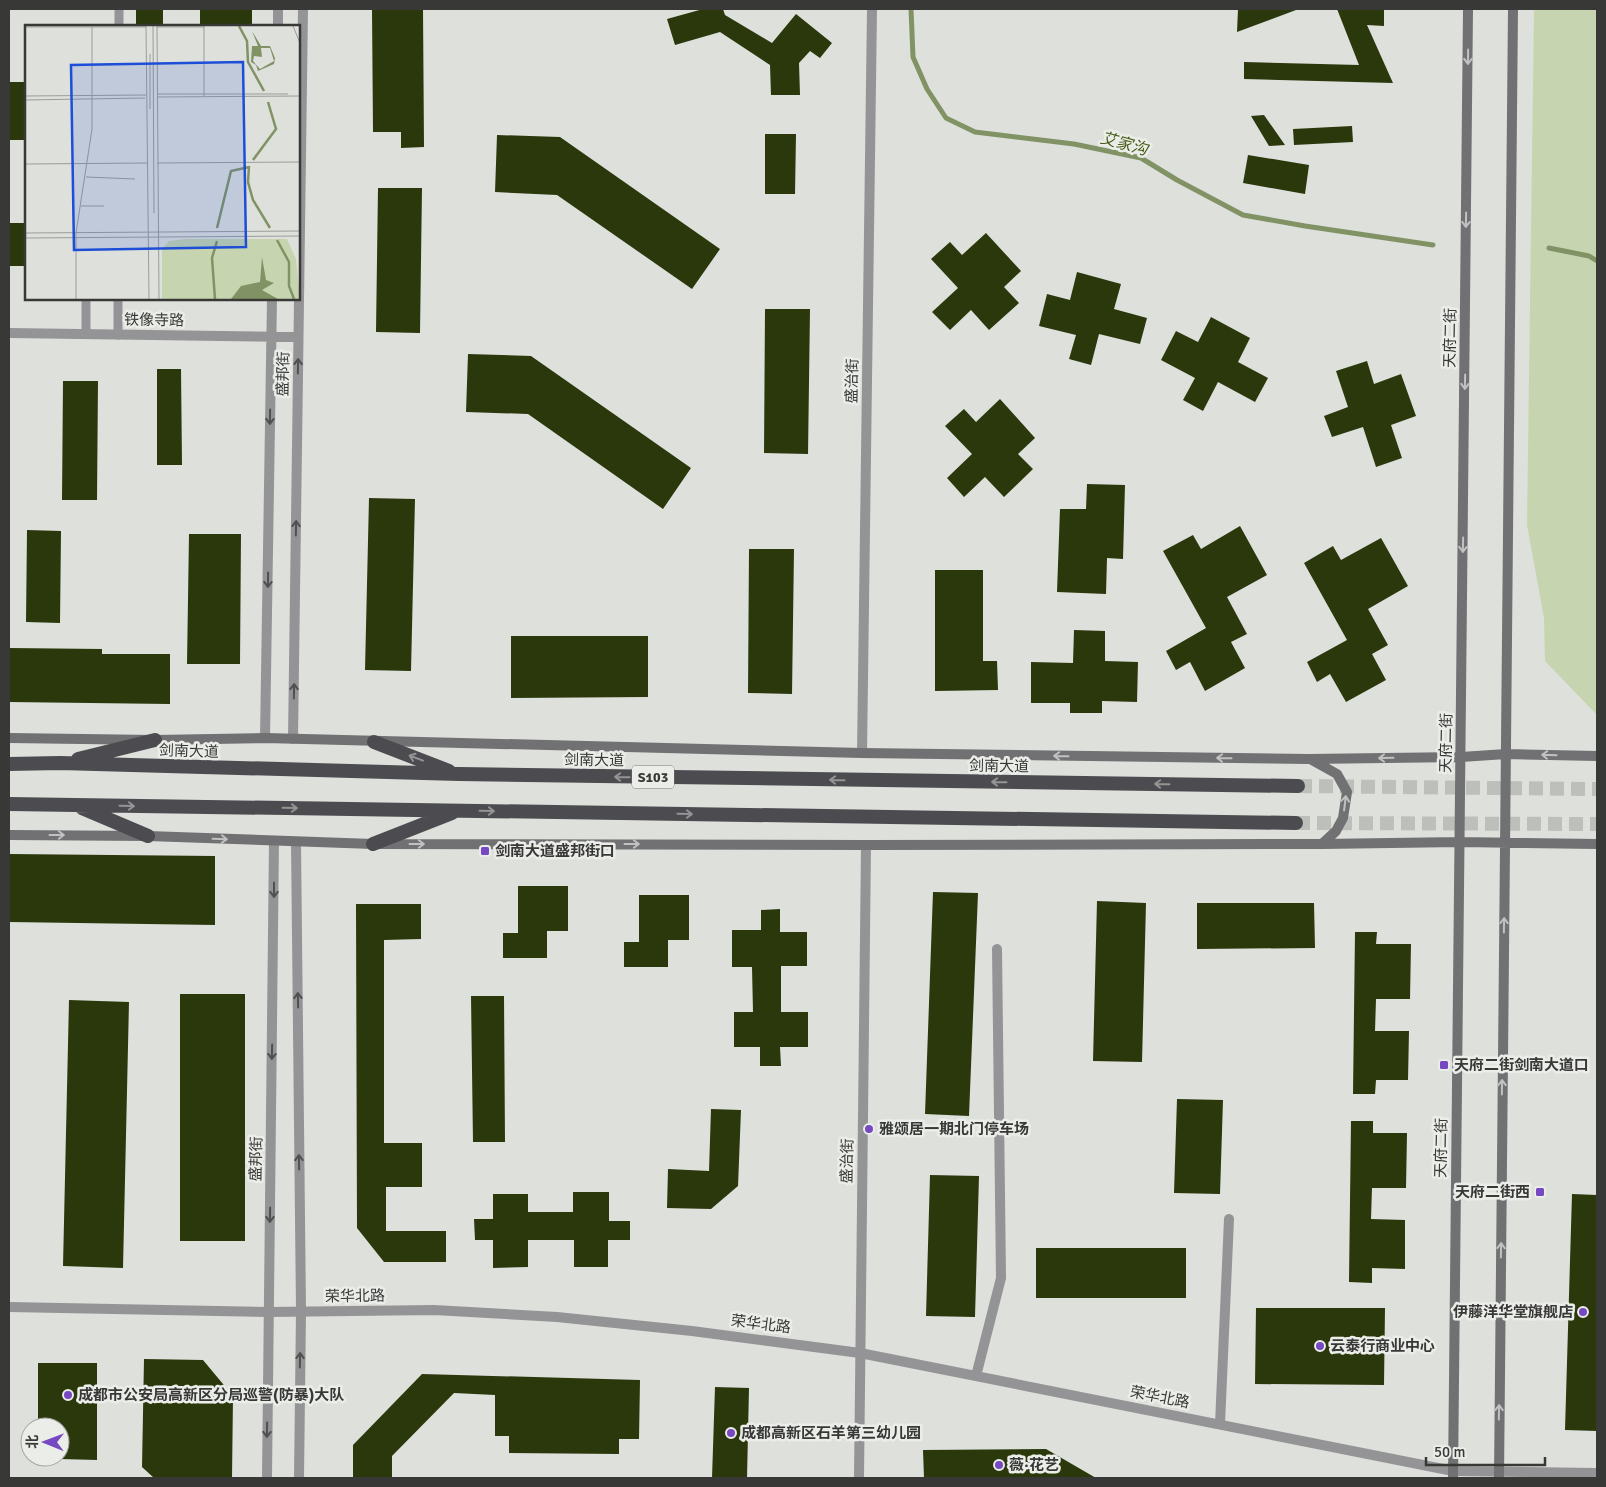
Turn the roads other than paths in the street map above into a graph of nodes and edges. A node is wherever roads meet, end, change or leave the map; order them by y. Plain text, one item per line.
1 (119, 9) edge
2 (278, 9) edge
3 (303, 9) edge
4 (872, 9) edge
5 (1468, 9) edge
6 (1513, 9) edge
7 (119, 25) edge
8 (278, 25) edge
9 (300, 206) edge
10 (86, 300) edge
11 (118, 300) edge
12 (272, 300) edge
13 (299, 300) edge
14 (9, 333) edge
15 (86, 334) junction
16 (118, 335) junction
17 (272, 337) junction
18 (298, 337) junction
19 (9, 738) edge
20 (264, 738) junction
21 (155, 740) junction
22 (293, 740) junction
23 (374, 742) junction
24 (862, 753) junction
25 (1506, 754) junction
26 (1597, 756) edge
27 (1461, 757) junction
28 (1309, 759) junction
29 (60, 763) junction
30 (9, 764) edge
31 (459, 774) junction
32 (1298, 786) tunnel mouth
33 (9, 804) edge
34 (74, 805) junction
35 (459, 810) junction
36 (1296, 823) tunnel mouth
37 (9, 834) edge
38 (148, 836) junction
39 (274, 841) junction
40 (296, 842) junction
41 (1460, 842) junction
42 (1504, 843) junction
43 (373, 844) junction
44 (1322, 844) junction
45 (1597, 844) edge
46 (866, 845) junction
47 (997, 949) dead end
48 (1229, 1219) dead end
49 (9, 1307) edge
50 (269, 1312) junction
51 (301, 1312) junction
52 (860, 1353) junction
53 (976, 1376) junction
54 (1220, 1424) junction
55 (1597, 1473) edge
56 (1453, 1475) edge
57 (1499, 1475) edge
58 (266, 1478) edge
59 (299, 1478) edge
60 (859, 1478) edge

1 - 7 lane
2 - 8 street
3 - 9 street, 盛邦街
4 - 24 street, 盛治街
5 -> 27 main road, 天府二街
6 - 25 main road
10 - 15 lane
11 - 16 lane
12 - 17 street, 盛邦街
13 - 18 street, 盛邦街
14 - 15 street, 铁像寺路
15 - 16 street, 铁像寺路
16 - 17 street, 铁像寺路
17 - 18 street, 铁像寺路
17 -> 20 street, 盛邦街
22 -> 18 street, 盛邦街
19 - 21 main road
20 - 21 main road
20 - 22 main road
21 - 29 highway
22 - 23 main road
23 - 24 main road
31 -> 23 highway
28 -> 24 main road
26 -> 25 main road
25 - 27 main road
25 - 42 main road
27 -> 28 main road
27 - 41 main road, 天府二街
44 -> 28 main road
29 - 30 highway, 剑南大道 / S103
29 - 31 highway, 剑南大道 / S103
32 -> 31 highway, 剑南大道 / S103
33 - 34 highway
34 -> 35 highway
34 - 38 highway
35 -> 36 highway
35 - 43 highway
37 -> 38 main road
38 -> 39 main road
39 - 40 main road
39 -> 50 street, 盛邦街
40 - 43 main road
51 -> 40 street
41 - 42 main road
41 - 44 main road
41 - 56 main road, 天府二街
42 - 45 main road
57 -> 42 main road
43 -> 46 main road
44 - 46 main road
46 - 52 street, 盛治街
47 - 53 street
48 - 54 street
49 - 50 street, 荣华北路
50 - 51 street, 荣华北路
50 -> 58 street, 盛邦街
51 - 52 street, 荣华北路
59 -> 51 street
52 - 53 street, 荣华北路
52 - 60 street, 盛治街
53 - 54 street, 荣华北路
54 - 56 street, 荣华北路
55 - 57 street, 荣华北路
56 - 57 street, 荣华北路

